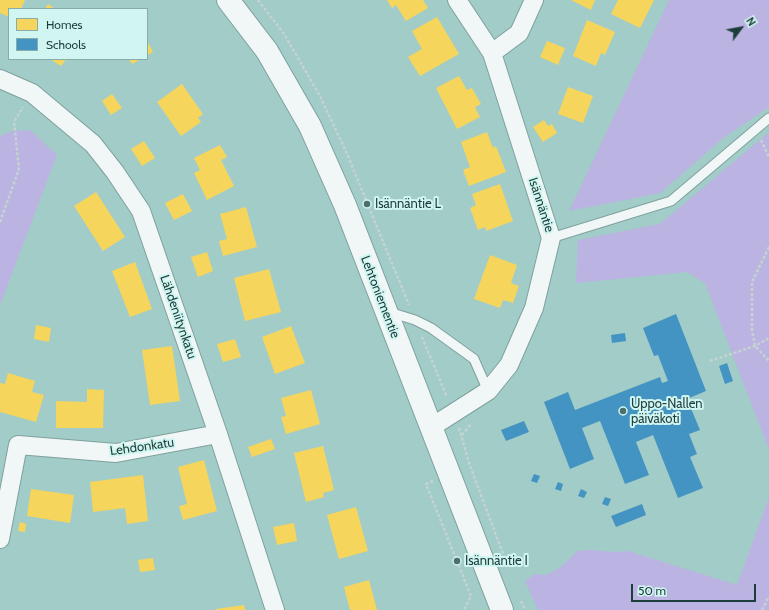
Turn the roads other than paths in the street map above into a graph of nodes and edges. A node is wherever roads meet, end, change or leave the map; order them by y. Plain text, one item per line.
1 (228, 0) edge
2 (457, 0) edge
3 (534, 0) edge
4 (492, 54) junction
5 (0, 78) edge
6 (769, 118) edge
7 (551, 238) junction
8 (386, 311) junction
9 (488, 391) junction
10 (430, 428) junction
11 (218, 434) junction
12 (0, 539) edge
13 (275, 610) edge
14 (502, 610) edge

1 - 8 main road, Lehtoniementie
2 - 4 street, Isännäntie
3 - 4 street
4 - 7 street, Isännäntie
5 - 11 street, Lähdeniitynkatu
6 - 7 lane
7 - 9 street, Isännäntie
8 - 9 lane
8 - 10 main road, Lehtoniementie
9 - 10 street, Isännäntie
10 - 14 main road, Lehtoniementie
11 - 12 street, Lehdonkatu
11 - 13 street, Lähdeniitynkatu

